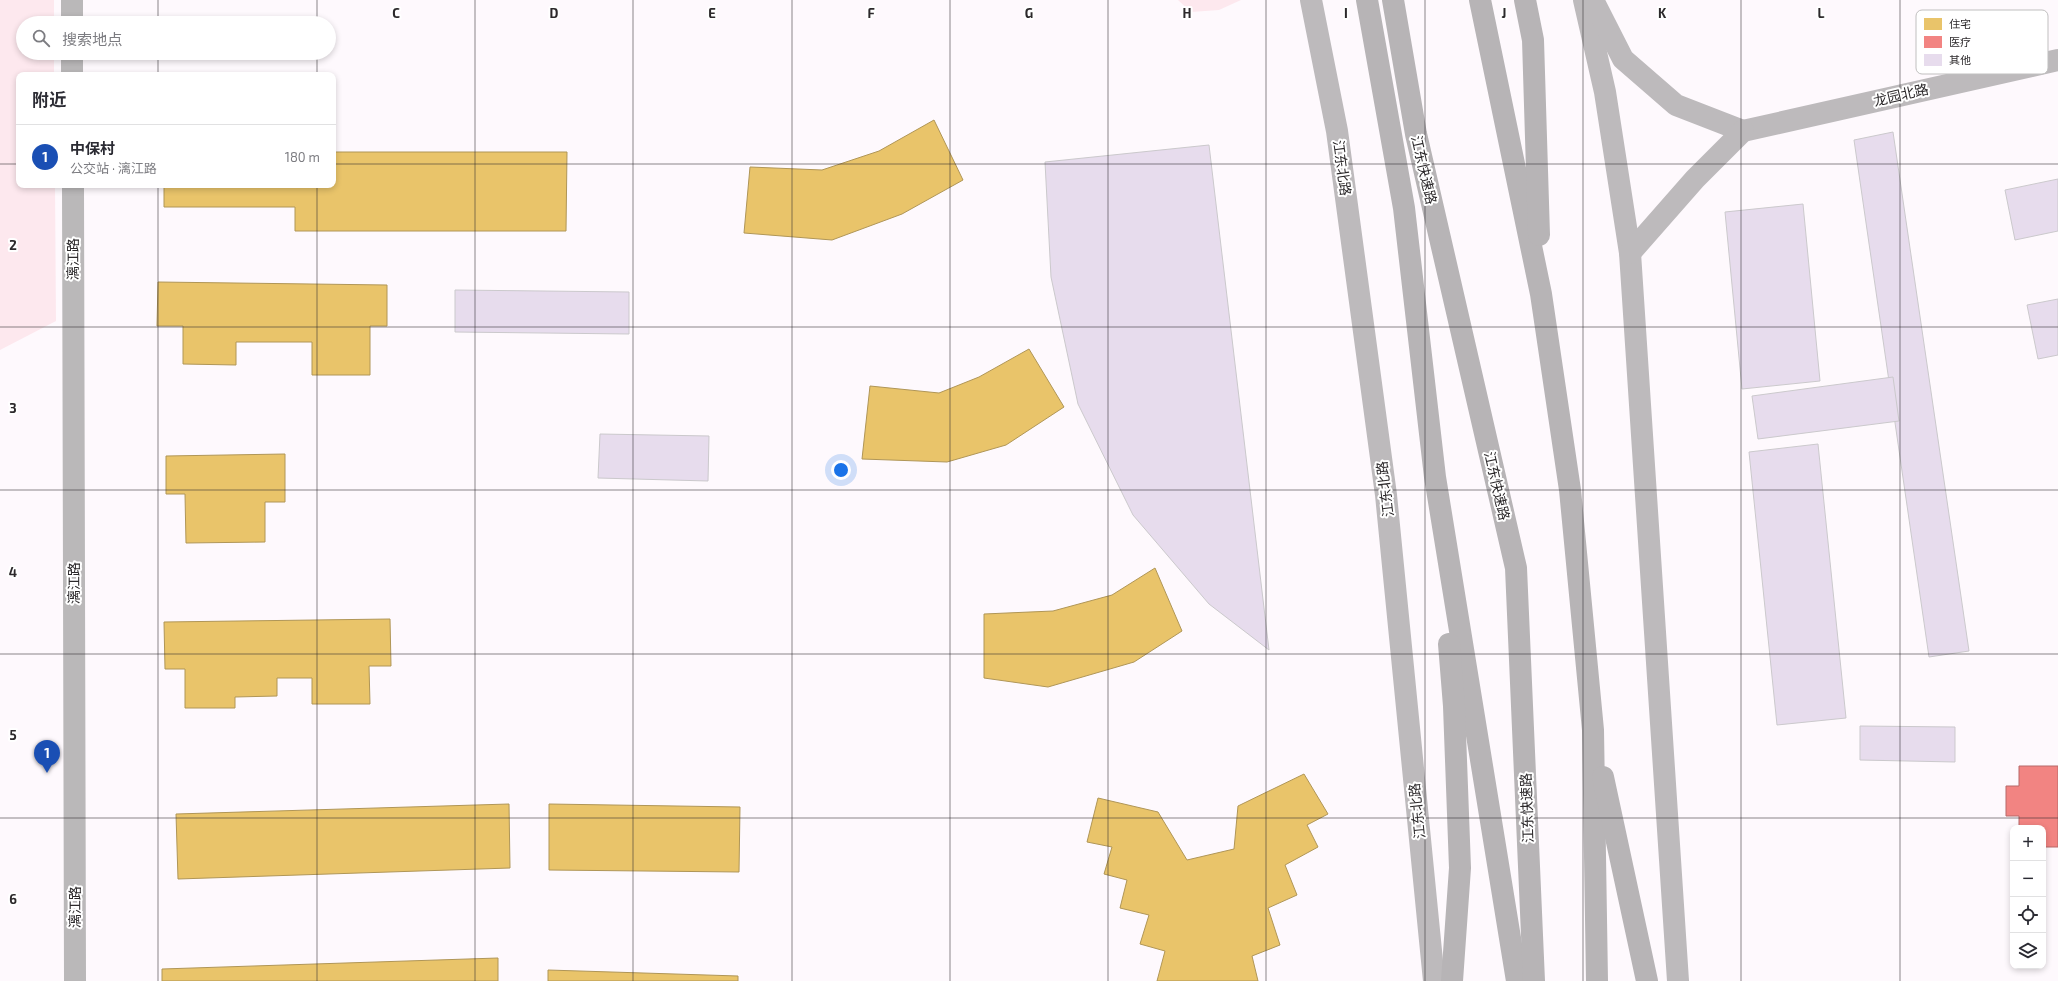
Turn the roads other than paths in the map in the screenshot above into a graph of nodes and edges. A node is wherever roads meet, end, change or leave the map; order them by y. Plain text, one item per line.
1 (72, 0) edge
2 (1311, 0) edge
3 (1367, 0) edge
4 (1392, 0) edge
5 (1480, 0) edge
6 (1525, 0) edge
7 (1584, 0) edge
8 (1593, 0) edge
9 (72, 16) edge
10 (72, 60) edge
11 (2058, 60) edge
12 (2048, 62) edge
13 (72, 72) edge
14 (1996, 74) edge
15 (1743, 131) junction
16 (73, 188) edge
17 (1630, 253) junction
18 (1541, 294) junction
19 (1435, 477) junction
20 (1592, 730) junction
21 (75, 981) edge
22 (1434, 981) edge
23 (1452, 981) edge
24 (1517, 981) edge
25 (1534, 981) edge
26 (1597, 981) edge
27 (1647, 981) edge
28 (1678, 981) edge

1 - 9 street
2 - 22 main road, 江东北路
3 - 19 highway
4 - 25 highway, 江东快速路
5 - 18 highway
6 - 18 highway
7 - 17 main road
8 - 15 main road
10 - 13 street
11 - 12 main road, 龙园北路
14 - 15 main road, 龙园北路
15 - 17 main road
16 - 21 street, 漓江路
17 - 28 main road
18 - 20 highway
19 - 23 highway
19 - 24 highway
20 - 26 highway
20 - 27 highway

